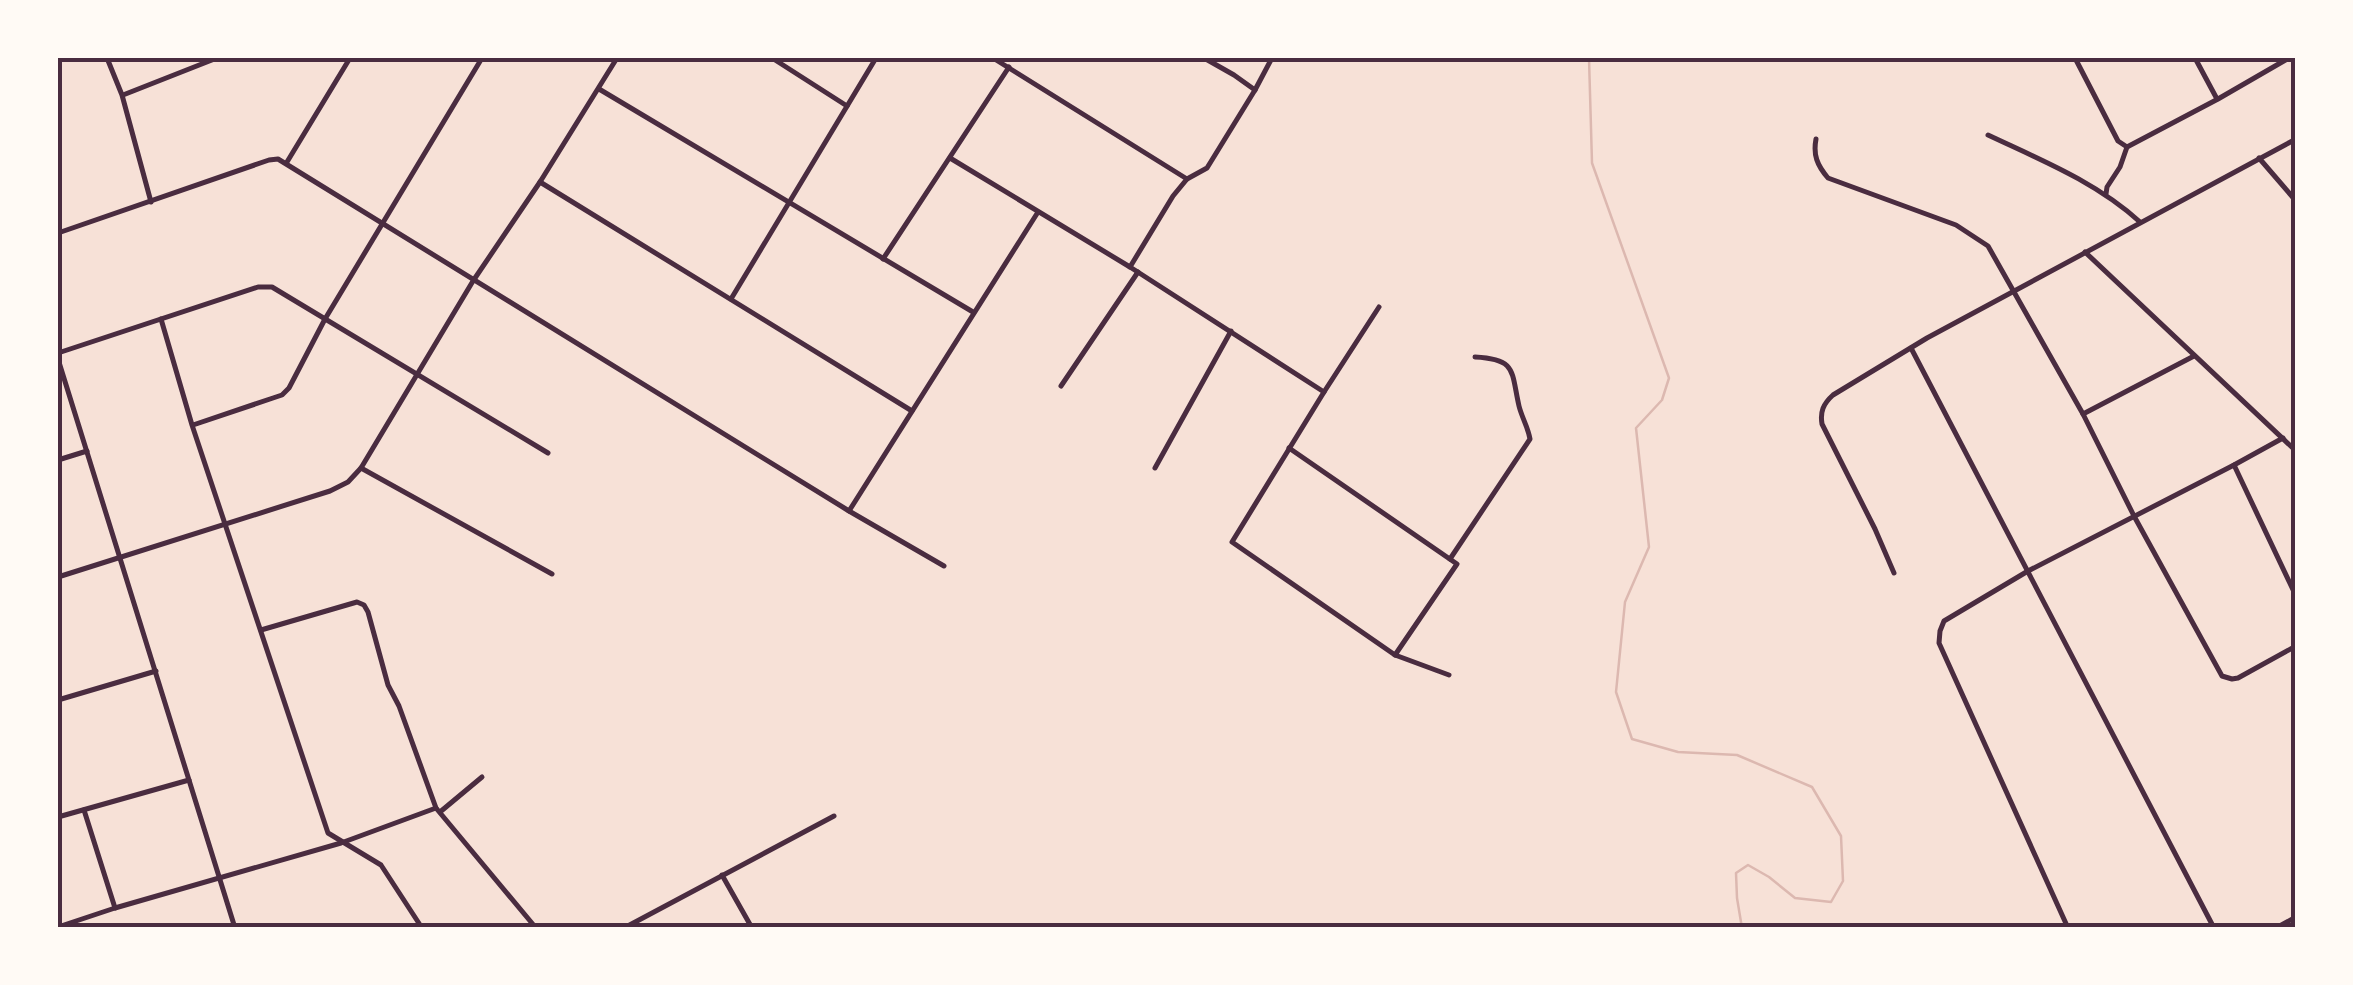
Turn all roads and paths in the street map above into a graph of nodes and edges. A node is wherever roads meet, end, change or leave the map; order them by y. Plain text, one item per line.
1 (107, 58) edge
2 (217, 58) edge
3 (350, 58) edge
4 (482, 58) edge
5 (617, 58) edge
6 (772, 58) edge
7 (876, 58) edge
8 (993, 58) edge
9 (1204, 58) edge
10 (1272, 58) edge
11 (2075, 58) edge
12 (2195, 58) edge
13 (2288, 58) edge
14 (1009, 67) junction
15 (599, 88) junction
16 (1255, 90) junction
17 (122, 95) junction
18 (2218, 100) junction
19 (847, 106) junction
20 (1988, 135) dead end
21 (1816, 139) dead end
22 (2296, 139) edge
23 (2127, 147) junction
24 (950, 158) junction
25 (2259, 158) junction
26 (286, 163) junction
27 (1187, 180) junction
28 (540, 182) junction
29 (2106, 194) junction
30 (2296, 201) edge
31 (151, 202) junction
32 (790, 202) junction
33 (1038, 212) junction
34 (2140, 222) junction
35 (383, 223) junction
36 (58, 233) edge
37 (2085, 252) junction
38 (884, 259) junction
39 (1130, 267) junction
40 (1138, 272) junction
41 (473, 281) junction
42 (2012, 291) junction
43 (731, 299) junction
44 (1378, 307) dead end
45 (973, 312) junction
46 (161, 319) junction
47 (326, 319) junction
48 (1231, 331) junction
49 (1911, 348) junction
50 (58, 356) edge
51 (2194, 356) junction
52 (1475, 357) dead end
53 (418, 374) junction
54 (1061, 386) dead end
55 (1324, 392) junction
56 (912, 411) junction
57 (2083, 414) junction
58 (192, 426) junction
59 (2283, 438) junction
60 (1290, 448) junction
61 (87, 451) junction
62 (2296, 451) edge
63 (548, 453) dead end
64 (58, 460) edge
65 (2234, 465) junction
66 (360, 468) junction
67 (1155, 468) dead end
68 (850, 511) junction
69 (2134, 516) junction
70 (224, 524) junction
71 (118, 558) junction
72 (1450, 559) junction
73 (944, 566) dead end
74 (2028, 571) junction
75 (1894, 573) dead end
76 (552, 574) dead end
77 (58, 577) edge
78 (2296, 596) edge
79 (261, 630) junction
80 (2296, 646) edge
81 (1395, 656) junction
82 (156, 672) junction
83 (1449, 675) dead end
84 (58, 700) edge
85 (482, 777) dead end
86 (188, 780) junction
87 (84, 810) junction
88 (438, 810) junction
89 (834, 816) dead end
90 (58, 817) edge
91 (342, 842) junction
92 (722, 875) junction
93 (220, 877) junction
94 (115, 908) junction
95 (2296, 917) edge
96 (58, 927) edge
97 (235, 928) edge
98 (422, 928) edge
99 (536, 928) edge
100 (624, 928) edge
101 (752, 928) edge
102 (2068, 928) edge
103 (2214, 928) edge
104 (2276, 928) edge

1 - 17 street
2 - 17 street
3 - 26 street
4 - 35 street
5 - 15 street
6 - 19 street
7 - 19 street
8 - 14 street
9 - 16 street
10 - 16 street
11 - 23 street
12 - 18 street
13 - 18 street
14 - 24 street
14 - 27 street
15 - 28 street
15 - 32 street
16 - 27 street
17 - 31 street
18 - 23 street
19 - 32 street
20 - 29 street
21 - 42 street
22 - 25 street
23 - 29 street
24 - 33 street
24 - 38 street
25 - 30 street
25 - 34 street
26 - 31 street
26 - 35 street
27 - 39 street
28 - 41 street
28 - 43 street
29 - 34 street
31 - 36 street
32 - 38 street
32 - 43 street
33 - 39 street
33 - 45 street
34 - 37 street
35 - 41 street
35 - 47 street
37 - 42 street
37 - 51 street
38 - 45 street
39 - 40 street
40 - 48 street
40 - 54 street
41 - 53 street
41 - 68 street
42 - 49 street
42 - 57 street
43 - 56 street
44 - 55 street
45 - 56 street
46 - 47 street
46 - 50 street
46 - 58 street
47 - 53 street
47 - 58 street
48 - 55 street
48 - 67 street
49 - 74 street
49 - 75 street
50 - 61 street
51 - 57 street
51 - 59 street
52 - 72 street
53 - 63 street
53 - 66 street
55 - 60 street
56 - 68 street
57 - 69 street
58 - 70 street
59 - 62 street
59 - 65 street
60 - 72 street
60 - 81 street
61 - 64 street
61 - 71 street
65 - 69 street
65 - 78 street
66 - 70 street
66 - 76 street
68 - 73 street
69 - 74 street
69 - 80 street
70 - 71 street
70 - 79 street
71 - 77 street
71 - 82 street
72 - 81 street
74 - 102 street
74 - 103 street
79 - 88 street
79 - 91 street
81 - 83 street
82 - 84 street
82 - 86 street
85 - 88 street
86 - 87 street
86 - 93 street
87 - 90 street
87 - 94 street
88 - 91 street
88 - 99 street
89 - 92 street
91 - 93 street
91 - 98 street
92 - 100 street
92 - 101 street
93 - 94 street
93 - 97 street
94 - 96 street
95 - 104 street

